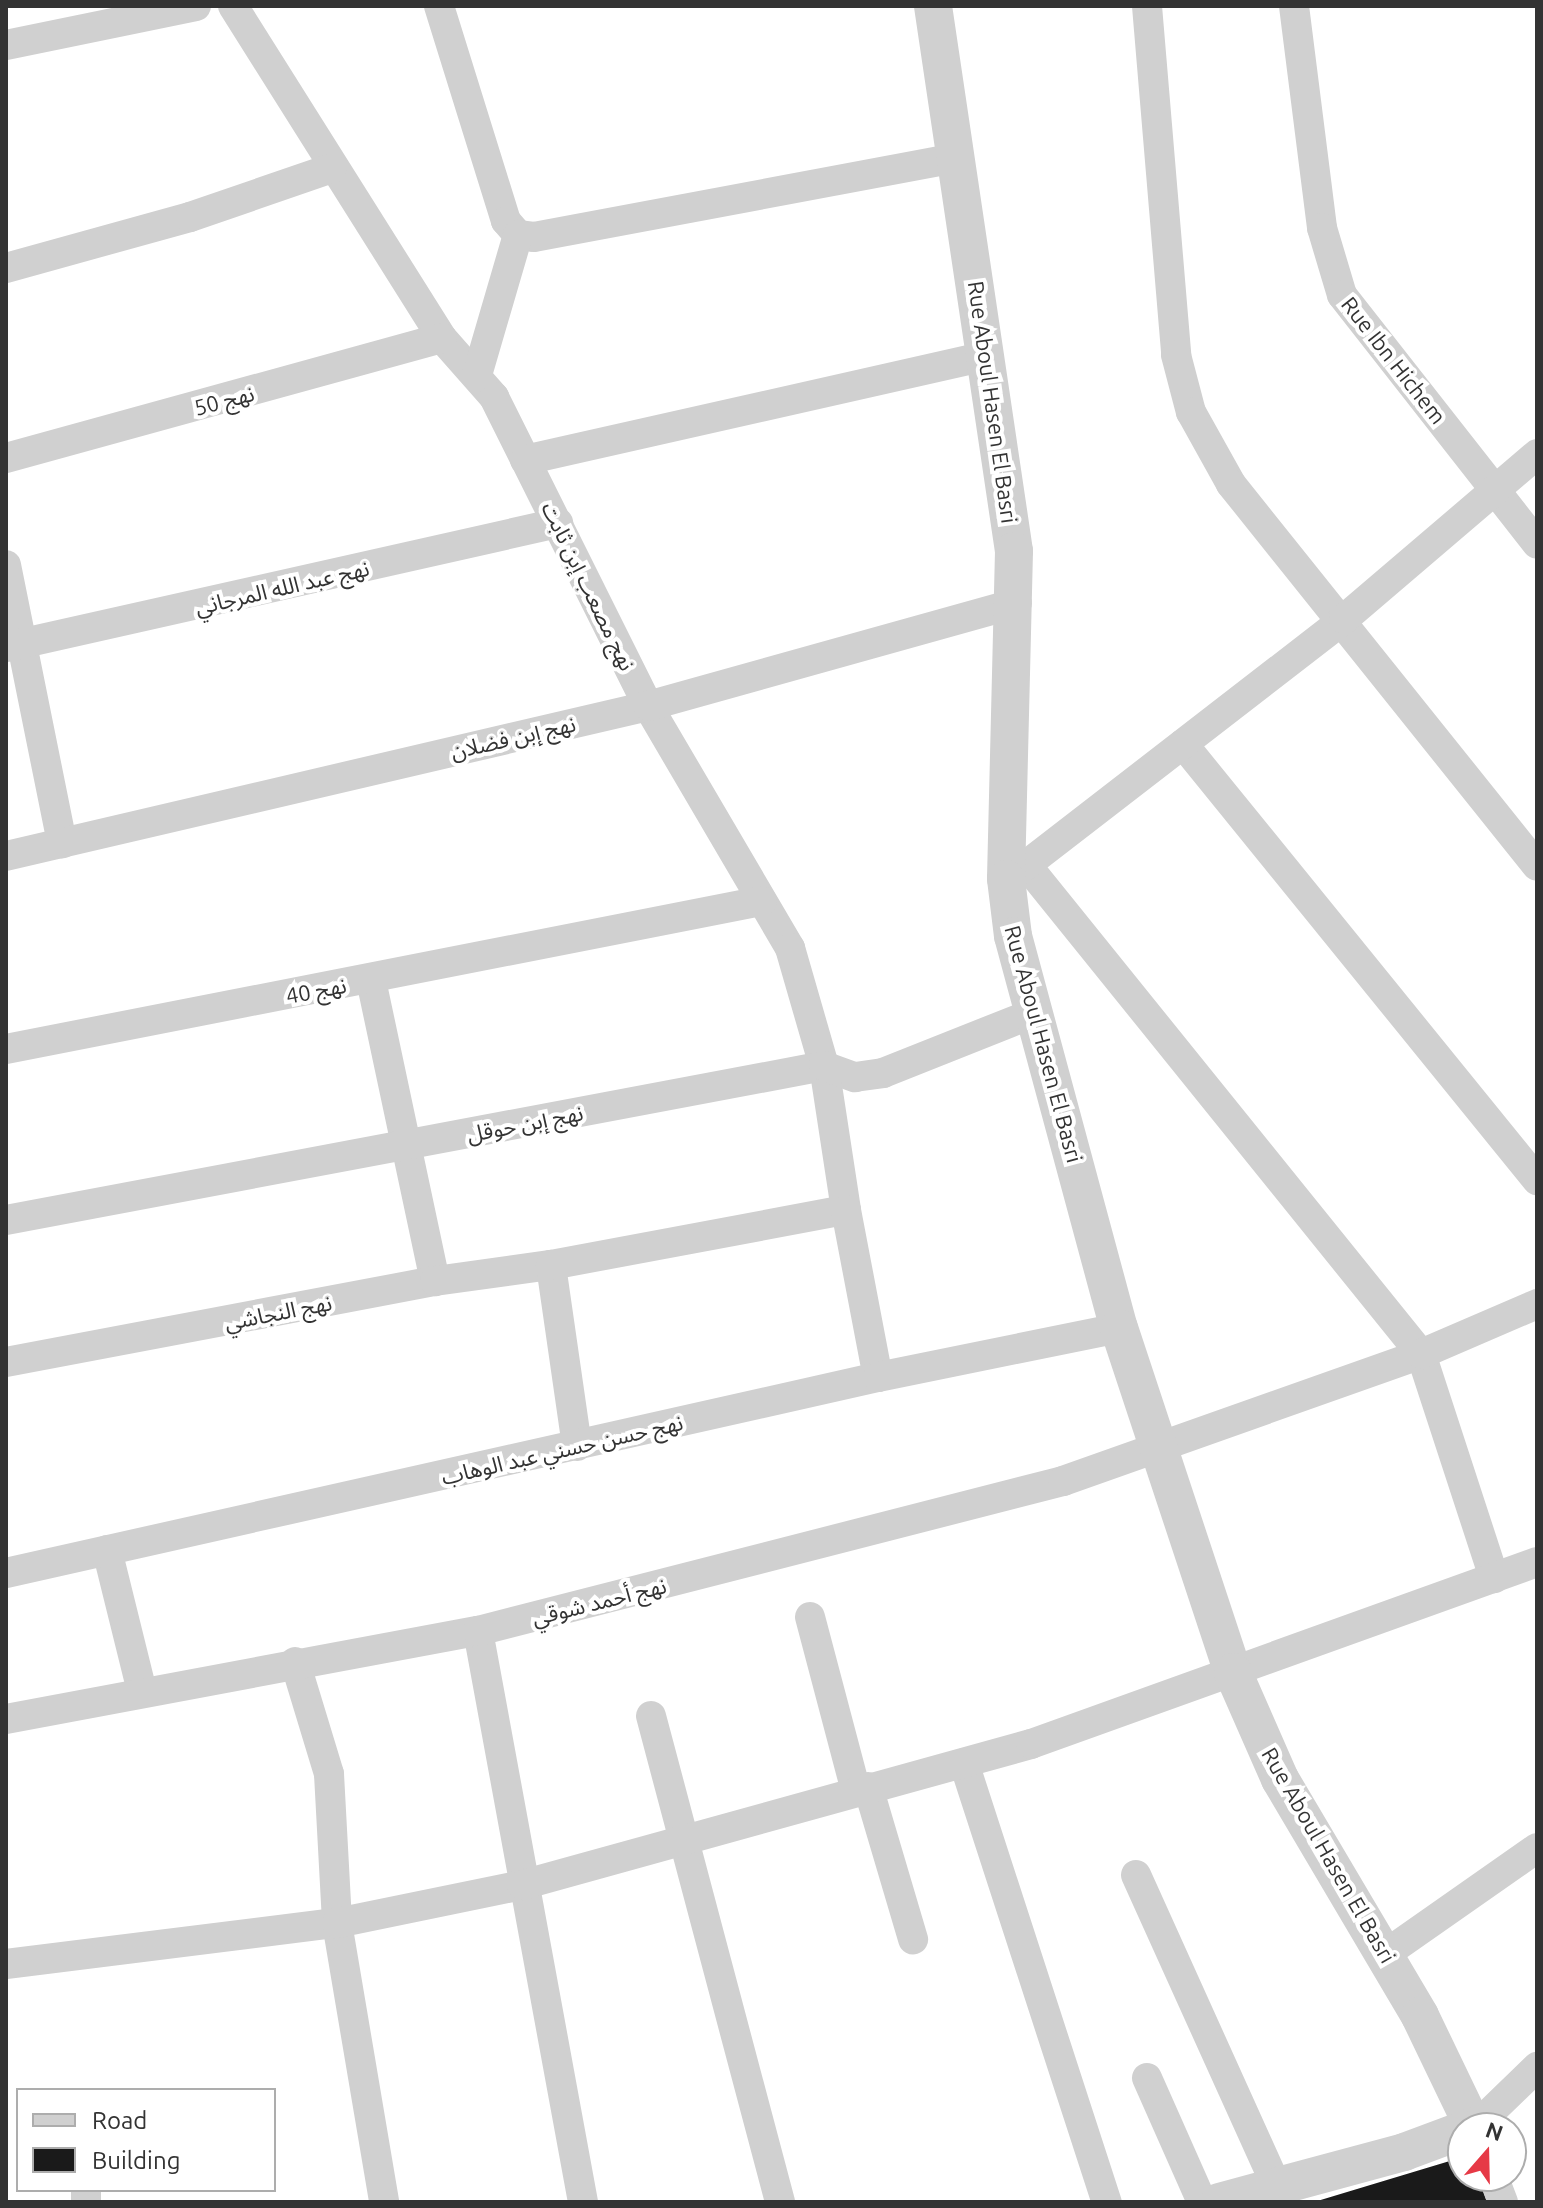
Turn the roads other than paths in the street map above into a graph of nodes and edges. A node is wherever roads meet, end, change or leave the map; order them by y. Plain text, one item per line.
1 (196, 6) edge
2 (233, 6) edge
3 (439, 6) edge
4 (933, 6) edge
5 (1147, 6) edge
6 (1294, 6) edge
7 (6, 45) edge
8 (956, 158) junction
9 (332, 168) junction
10 (518, 235) junction
11 (6, 268) edge
12 (442, 338) junction
13 (985, 356) junction
14 (477, 375) junction
15 (1537, 454) edge
16 (6, 458) edge
17 (525, 460) junction
18 (1493, 489) junction
19 (558, 523) junction
20 (1537, 544) edge
21 (6, 565) edge
22 (1017, 603) junction
23 (1344, 619) junction
24 (14, 645) edge
25 (648, 706) junction
26 (1183, 744) junction
27 (62, 843) junction
28 (6, 856) edge
29 (1537, 866) edge
30 (1017, 873) junction
31 (762, 901) junction
32 (371, 980) junction
33 (1034, 1013) junction
34 (6, 1049) edge
35 (824, 1066) junction
36 (403, 1146) junction
37 (1537, 1180) edge
38 (846, 1210) junction
39 (6, 1220) edge
40 (551, 1265) junction
41 (435, 1281) junction
42 (1537, 1304) edge
43 (1119, 1328) junction
44 (1421, 1354) junction
45 (6, 1362) edge
46 (878, 1377) junction
47 (577, 1446) junction
48 (1172, 1446) junction
49 (107, 1550) junction
50 (1537, 1562) edge
51 (6, 1573) edge
52 (1494, 1578) junction
53 (810, 1617) dead end
54 (478, 1631) junction
55 (295, 1662) junction
56 (1233, 1672) junction
57 (142, 1691) junction
58 (651, 1716) dead end
59 (6, 1719) edge
60 (964, 1763) junction
61 (862, 1789) junction
62 (687, 1840) junction
63 (1537, 1848) edge
64 (1136, 1875) dead end
65 (522, 1885) junction
66 (337, 1923) junction
67 (913, 1939) dead end
68 (1387, 1953) junction
69 (6, 1964) edge
70 (1537, 2067) edge
71 (1147, 2078) dead end
72 (1463, 2112) edge
73 (1488, 2112) edge
74 (1447, 2135) edge
75 (1252, 2196) edge
76 (384, 2202) edge
77 (583, 2202) edge
78 (780, 2202) edge
79 (1107, 2202) edge
80 (1202, 2202) edge

1 - 7 street
2 - 9 street, نهج مصعب إبن ثابت
3 - 10 street
4 - 8 street, Rue Aboul Hasen El Basri
5 - 23 street
6 - 18 street, Rue Ibn Hichem
8 - 10 street
8 - 13 street, Rue Aboul Hasen El Basri
9 - 11 street
9 - 12 street, نهج مصعب إبن ثابت
10 - 14 street
12 - 14 street, نهج مصعب إبن ثابت
12 - 16 street, نهج 50
13 - 17 street
13 - 22 street, Rue Aboul Hasen El Basri
14 - 17 street, نهج مصعب إبن ثابت
15 - 18 street
17 - 19 street, نهج مصعب إبن ثابت
18 - 20 street, Rue Ibn Hichem
18 - 23 street
19 - 24 street, نهج عبد الله المرجاني
19 - 25 street, نهج مصعب إبن ثابت
21 - 24 street
22 - 25 street, نهج إبن فضلان
22 - 30 street, Rue Aboul Hasen El Basri
23 - 26 street
23 - 29 street
24 - 27 street
25 - 27 street, نهج إبن فضلان
25 - 31 street, نهج مصعب إبن ثابت
26 - 30 street
26 - 37 street
27 - 28 street, نهج إبن فضلان
30 - 33 street, Rue Aboul Hasen El Basri
30 - 44 street
31 - 32 street
31 - 35 street, نهج مصعب إبن ثابت
32 - 34 street, نهج 40
32 - 36 street, نهج 40
33 - 35 street, نهج إبن حوقل
33 - 43 street, Rue Aboul Hasen El Basri
35 - 36 street, نهج إبن حوقل
35 - 38 street, نهج مصعب إبن ثابت
36 - 39 street, نهج إبن حوقل
36 - 41 street, نهج 40
38 - 40 street, نهج النجاشي
38 - 46 street, نهج مصعب إبن ثابت
40 - 41 street, نهج النجاشي
40 - 47 street
41 - 45 street, نهج النجاشي
42 - 44 street, نهج أحمد شوقي
43 - 46 street, نهج حسن حسني عبد الوهاب
43 - 48 street, Rue Aboul Hasen El Basri
44 - 48 street, نهج أحمد شوقي
44 - 52 street
46 - 47 street, نهج حسن حسني عبد الوهاب
47 - 49 street, نهج حسن حسني عبد الوهاب
48 - 54 street, نهج أحمد شوقي
48 - 56 street, Rue Aboul Hasen El Basri
49 - 51 street, نهج حسن حسني عبد الوهاب
49 - 57 street
50 - 52 street
52 - 56 street
53 - 61 street
54 - 55 street, نهج أحمد شوقي
54 - 65 street
55 - 57 street, نهج أحمد شوقي
55 - 66 street
56 - 60 street
56 - 68 street, Rue Aboul Hasen El Basri
57 - 59 street, نهج أحمد شوقي
58 - 62 street
60 - 61 street
60 - 79 street
61 - 62 street
61 - 67 street
62 - 65 street
62 - 78 street
63 - 68 street
64 - 75 street
65 - 66 street
65 - 77 street
66 - 69 street
66 - 76 street
68 - 72 street, Rue Aboul Hasen El Basri
70 - 73 street
71 - 80 street
74 - 75 street

